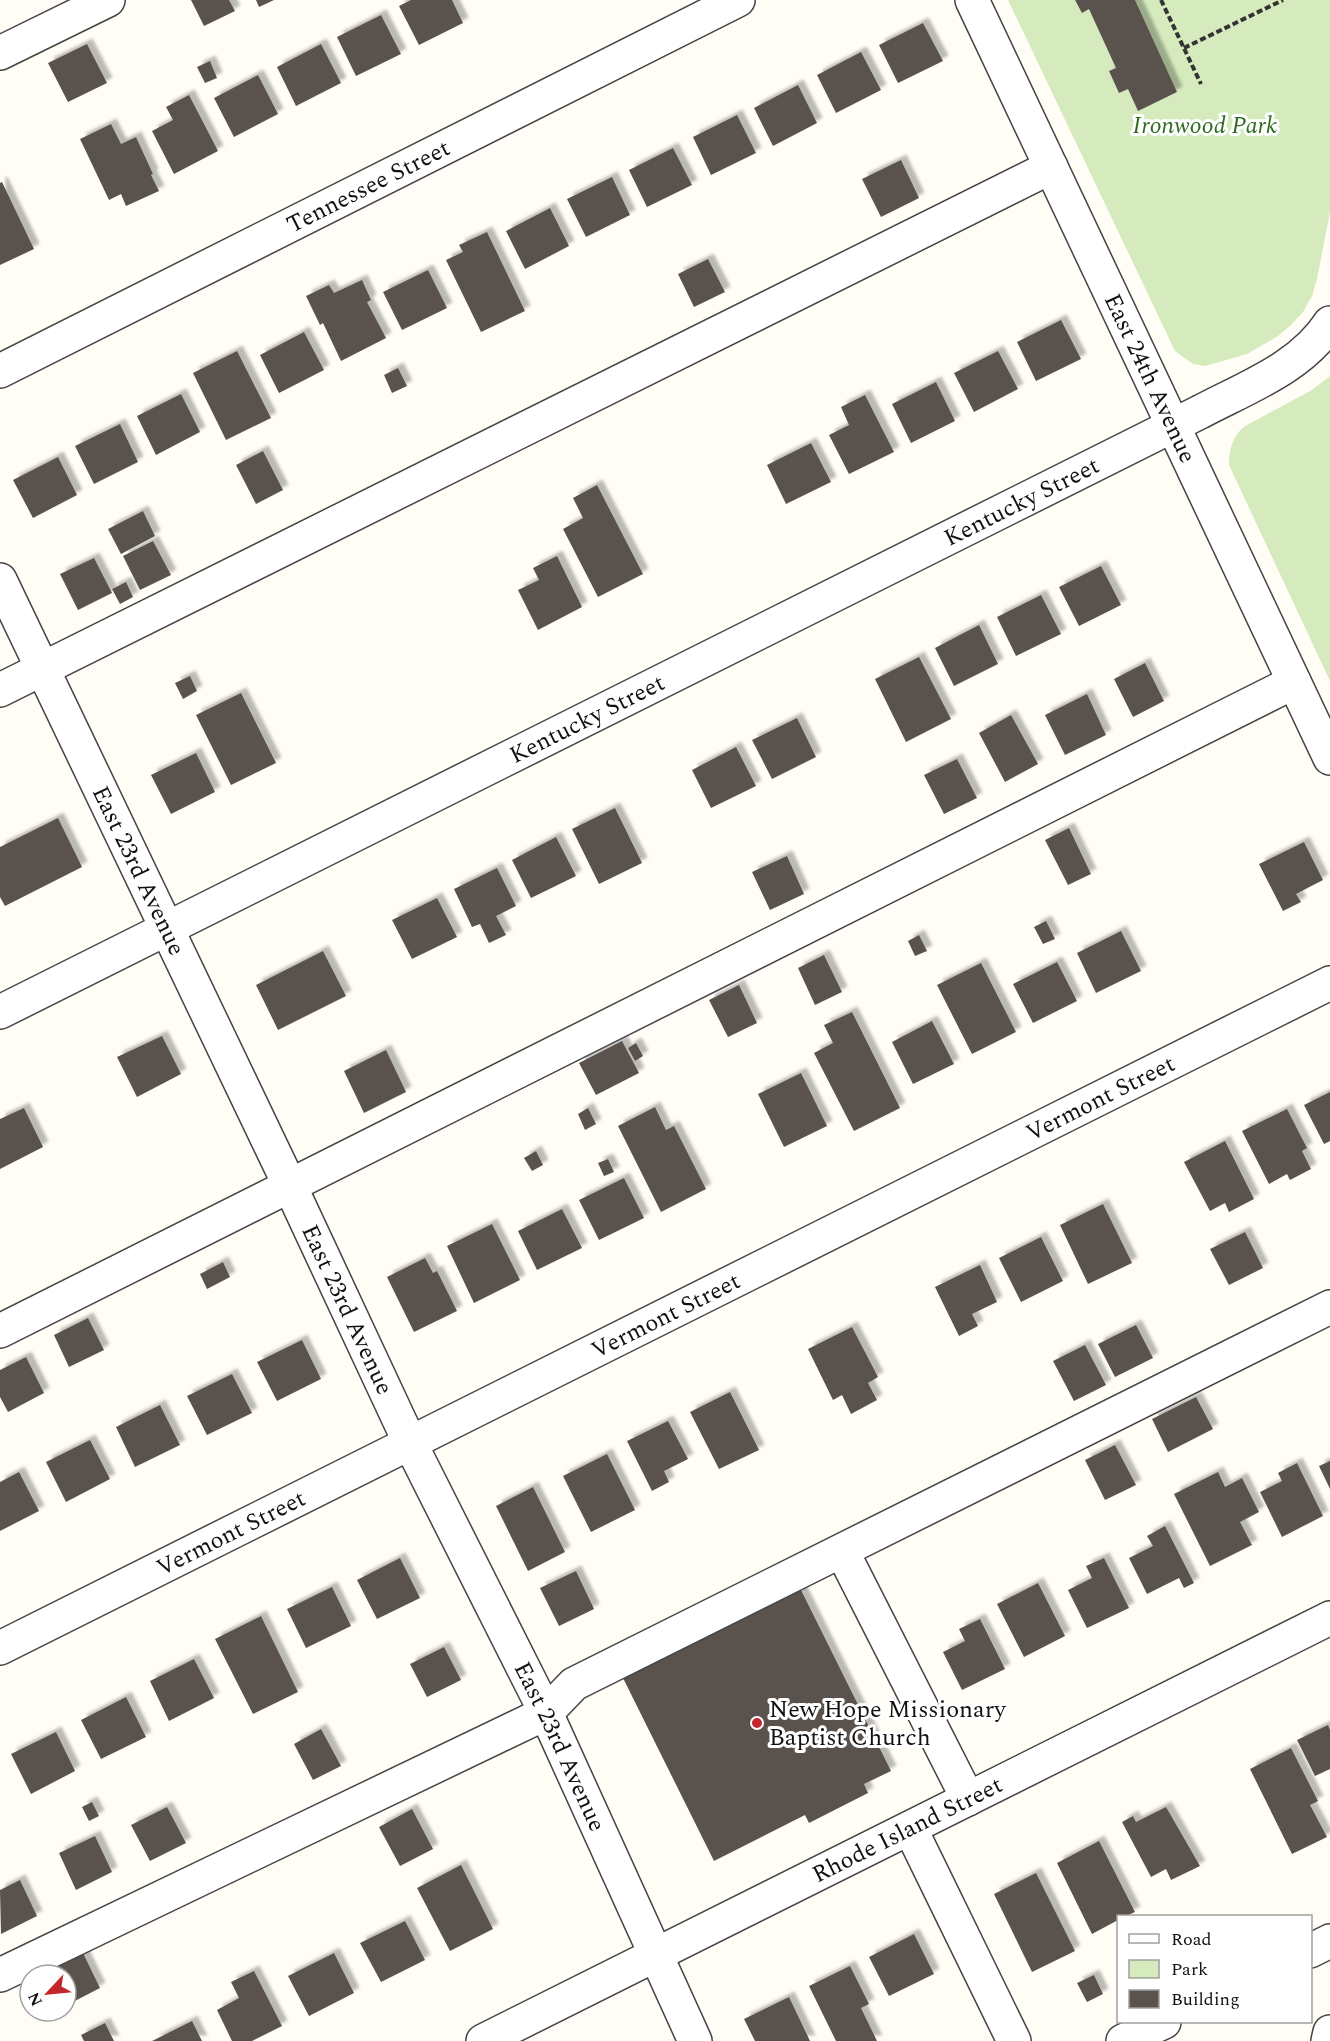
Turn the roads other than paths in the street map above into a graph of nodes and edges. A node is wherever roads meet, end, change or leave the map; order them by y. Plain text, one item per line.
1 (108, 0) edge
2 (738, 0) edge
3 (972, 0) edge
4 (0, 53) edge
5 (1051, 167) junction
6 (1330, 323) edge
7 (0, 371) edge
8 (1173, 425) junction
9 (0, 580) edge
10 (42, 668) junction
11 (1294, 682) junction
12 (0, 690) edge
13 (1330, 758) edge
14 (167, 928) junction
15 (1330, 983) edge
16 (0, 1012) edge
17 (290, 1186) junction
18 (1330, 1307) edge
19 (0, 1331) edge
20 (410, 1443) junction
21 (842, 1551) junction
22 (1330, 1618) edge
23 (0, 1648) edge
24 (546, 1713) junction
25 (968, 1799) junction
26 (910, 1828) junction
27 (1330, 1941) edge
28 (1312, 1950) edge
29 (655, 1955) junction
30 (0, 1975) edge
31 (1162, 2023) edge
32 (1330, 2032) edge
33 (483, 2041) edge
34 (695, 2041) edge
35 (1014, 2041) edge
36 (1123, 2041) edge
37 (1328, 2041) edge

1 - 4 street
2 - 7 street, Tennessee Street
3 - 5 street, East 24th Avenue
5 - 8 street, East 24th Avenue
5 - 10 street
6 - 8 street, Kentucky Street
8 - 11 street, East 24th Avenue
8 - 14 street, Kentucky Street
9 - 10 street, East 23rd Avenue
10 - 12 street
10 - 14 street, East 23rd Avenue
11 - 13 street, East 24th Avenue
11 - 17 street
14 - 16 street, Kentucky Street
14 - 17 street, East 23rd Avenue
15 - 20 street, Vermont Street
17 - 19 street
17 - 20 street, East 23rd Avenue
18 - 21 street
20 - 23 street, Vermont Street
20 - 24 street, East 23rd Avenue
21 - 24 street
21 - 25 street
22 - 25 street, Rhode Island Street
24 - 29 street, East 23rd Avenue
24 - 30 street
25 - 26 street, Rhode Island Street
26 - 29 street, Rhode Island Street
26 - 35 street
27 - 28 street
29 - 33 street, Rhode Island Street
29 - 34 street, East 23rd Avenue
31 - 36 street
32 - 37 street

